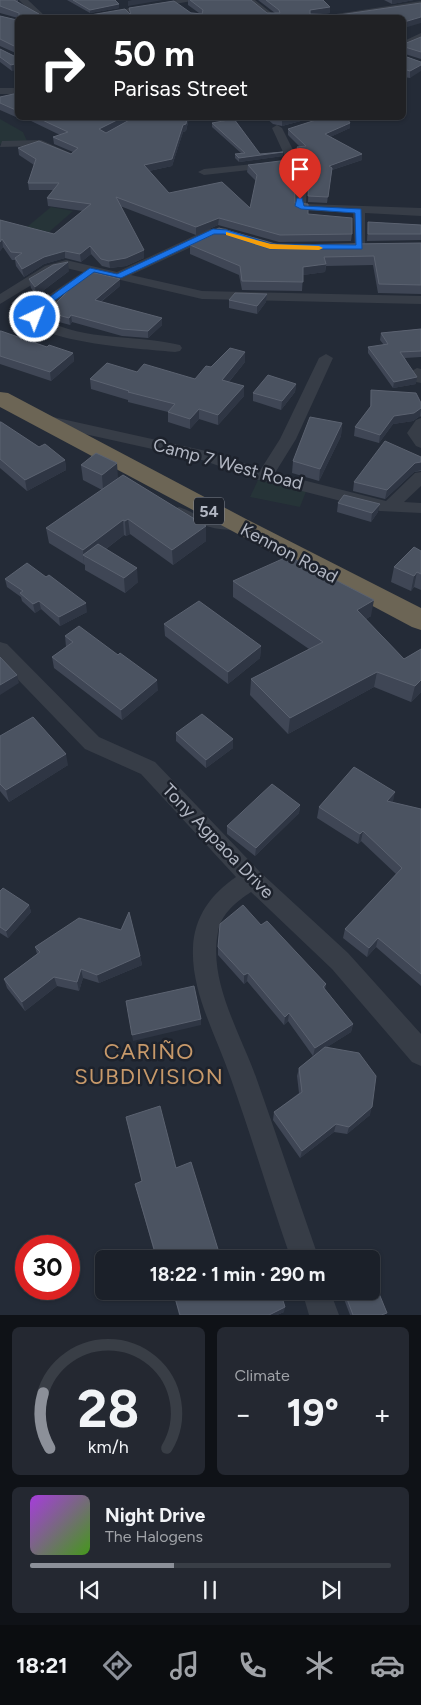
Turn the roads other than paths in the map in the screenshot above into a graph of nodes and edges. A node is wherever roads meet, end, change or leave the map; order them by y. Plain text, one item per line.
1 (193, 0) edge
2 (250, 0) edge
3 (372, 0) edge
4 (25, 2) edge
5 (176, 2) junction
6 (421, 4) edge
7 (388, 9) junction
8 (112, 12) junction
9 (191, 12) edge
10 (40, 15) edge
11 (95, 15) edge
12 (117, 15) edge
13 (270, 15) edge
14 (342, 15) edge
15 (421, 36) edge
16 (406, 43) edge
17 (0, 91) edge
18 (15, 91) edge
19 (281, 129) edge
20 (1, 146) edge
21 (72, 156) edge
22 (292, 161) junction
23 (204, 172) dead end
24 (359, 211) junction
25 (421, 212) edge
26 (252, 242) edge
27 (359, 248) edge
28 (93, 270) junction
29 (118, 276) junction
30 (0, 300) edge
31 (421, 300) edge
32 (175, 348) dead end
33 (326, 358) dead end
34 (0, 398) edge
35 (35, 418) junction
36 (421, 423) edge
37 (421, 443) edge
38 (265, 476) junction
39 (421, 477) edge
40 (168, 504) edge
41 (389, 507) junction
42 (421, 508) edge
43 (239, 526) junction
44 (415, 613) edge
45 (0, 649) edge
46 (252, 879) junction
47 (421, 1053) edge
48 (302, 1250) edge
49 (319, 1300) edge
50 (324, 1315) edge

1 - 5 street
2 - 13 street
3 - 7 street
4 - 10 street
5 - 8 street
5 - 9 street
6 - 7 street
7 - 14 street
8 - 11 street
8 - 12 street
15 - 16 street
17 - 18 street
19 - 22 street
20 - 21 street
22 - 23 street
22 - 24 street
24 - 25 street
24 - 27 street
26 - 29 street
28 - 29 street
28 - 30 street
28 - 32 street
29 - 31 street
33 - 38 street
34 - 35 highway, Kennon Road / 54
35 - 38 street, Camp 7 West Road
35 - 43 highway, Kennon Road / 54
36 - 37 street
38 - 41 street, Camp 7 West Road
39 - 41 street
40 - 43 lane
41 - 42 street, Camp 7 West Road
43 - 44 highway, Kennon Road / 54
45 - 46 street, Tony Agpaoa Drive
46 - 47 street, Tony Agpaoa Drive
46 - 48 street
49 - 50 street

